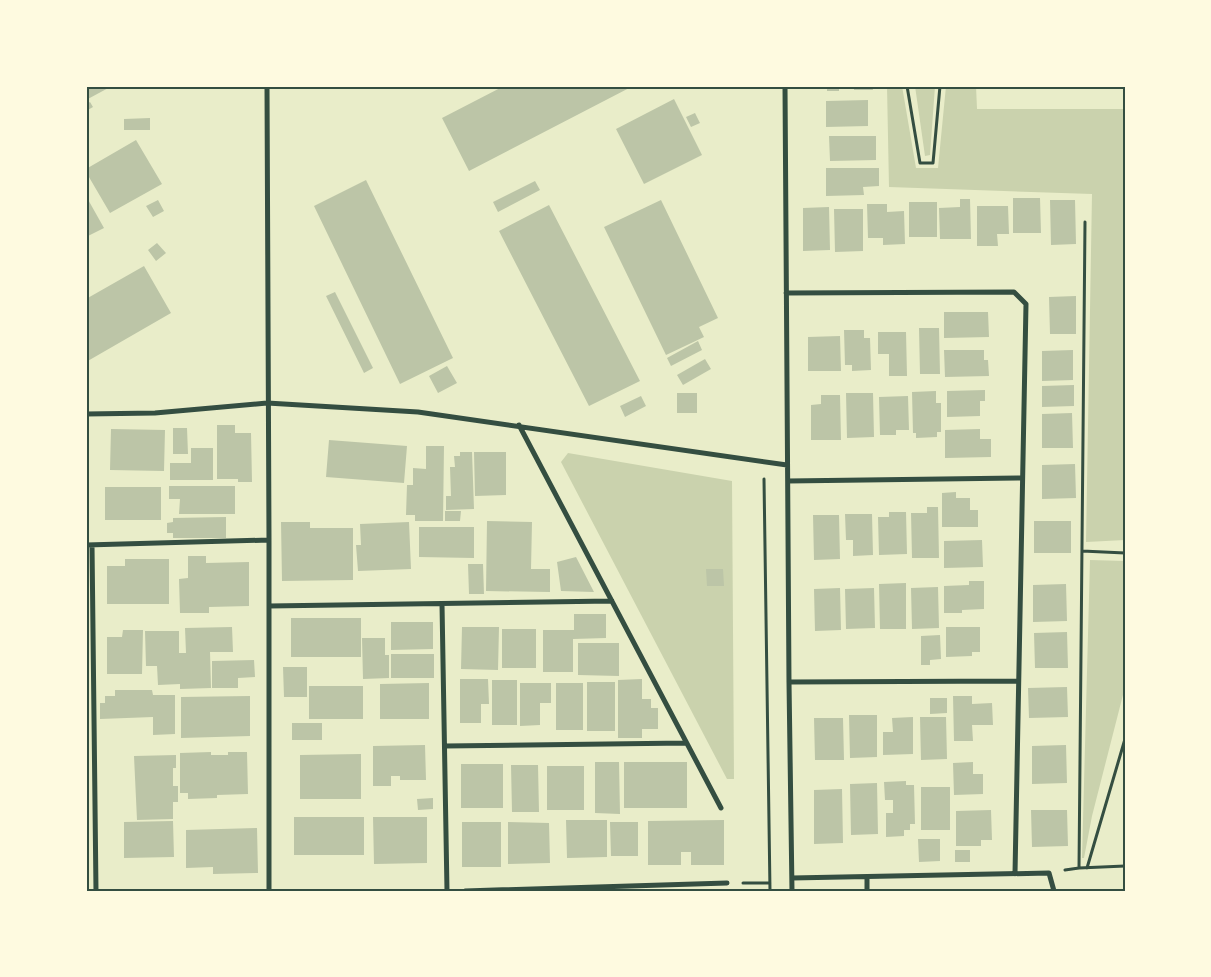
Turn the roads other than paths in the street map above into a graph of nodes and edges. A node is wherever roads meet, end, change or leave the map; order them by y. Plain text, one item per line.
1 (267, 86) edge
2 (784, 86) edge
3 (786, 293) junction
4 (268, 403) junction
5 (86, 414) edge
6 (519, 425) junction
7 (787, 465) junction
8 (1022, 478) junction
9 (788, 481) junction
10 (270, 540) junction
11 (89, 545) edge
12 (612, 601) junction
13 (442, 604) junction
14 (269, 606) junction
15 (1018, 681) junction
16 (789, 682) junction
17 (86, 740) edge
18 (93, 740) junction
19 (686, 742) junction
20 (445, 746) junction
21 (721, 808) dead end
22 (1015, 874) junction
23 (867, 877) junction
24 (792, 878) junction
25 (674, 884) junction
26 (727, 884) road end
27 (96, 891) edge
28 (269, 891) edge
29 (447, 891) edge
30 (465, 891) edge
31 (674, 891) edge
32 (792, 891) edge
33 (867, 891) edge
34 (1054, 891) edge

1 - 4 street
2 - 3 street
3 - 7 street
3 - 8 street
4 - 5 street
4 - 6 street
4 - 10 street
6 - 7 street
6 - 12 street
7 - 9 street
8 - 9 street
8 - 15 street
9 - 16 street
10 - 11 street
10 - 14 street
11 - 18 street
12 - 13 street
12 - 19 street
13 - 14 street
13 - 20 street
14 - 28 street
15 - 16 street
15 - 22 street
16 - 24 street
17 - 18 street
18 - 27 street
19 - 20 street
19 - 21 street
20 - 29 street
22 - 23 street
22 - 34 street
23 - 24 street
23 - 33 street
24 - 32 street
25 - 26 street
25 - 30 street
25 - 31 street

